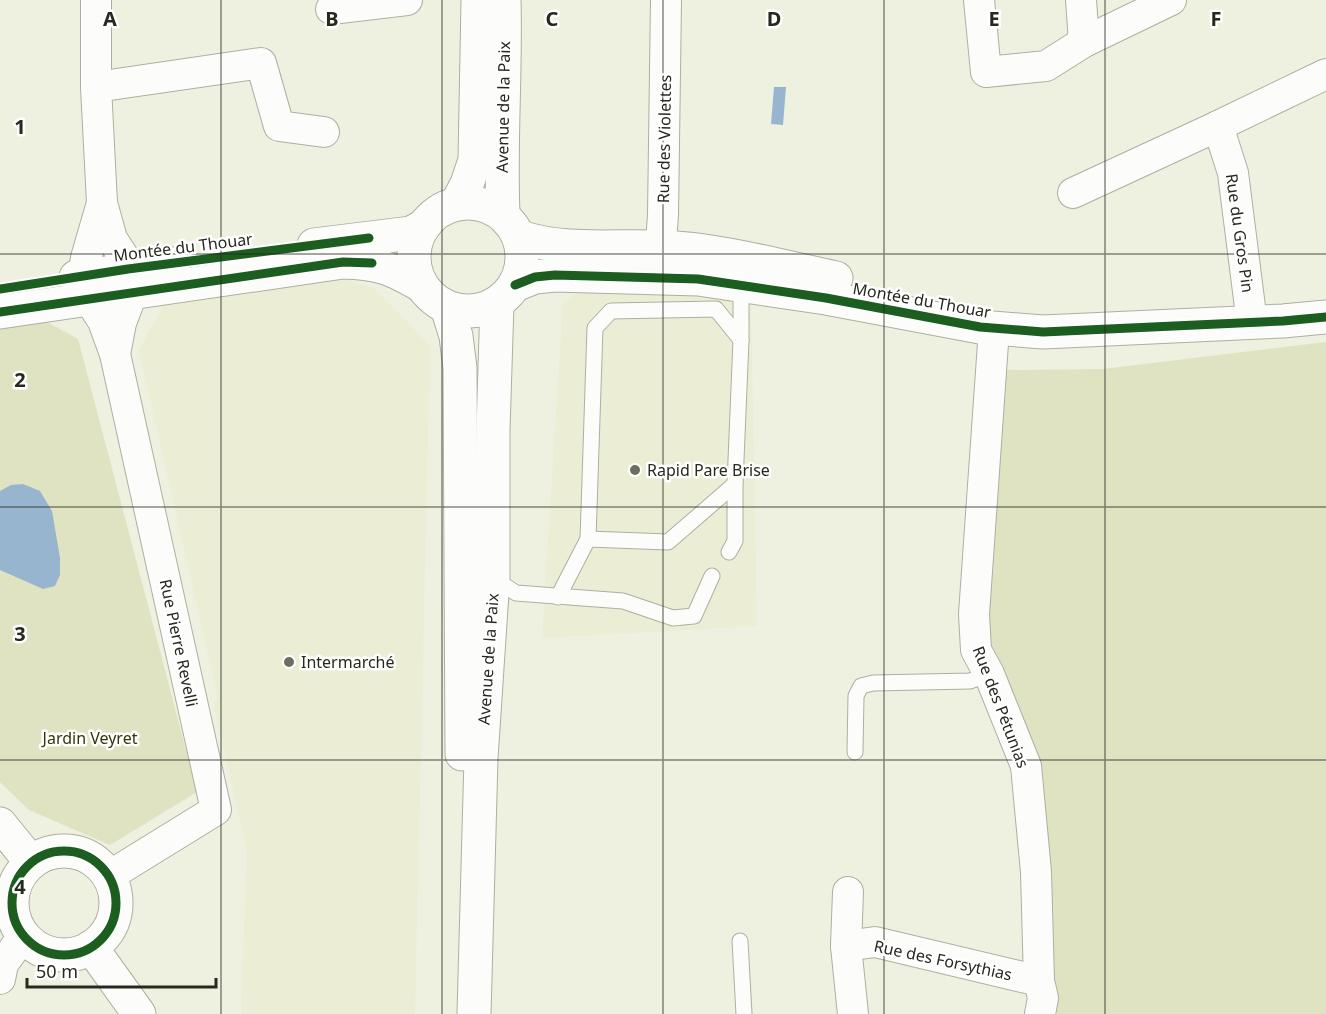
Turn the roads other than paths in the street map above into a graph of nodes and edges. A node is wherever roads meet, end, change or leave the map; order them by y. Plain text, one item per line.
1 (96, 0) edge
2 (407, 0) edge
3 (478, 0) edge
4 (504, 0) edge
5 (666, 0) edge
6 (979, 0) edge
7 (1081, 0) edge
8 (1171, 0) edge
9 (331, 9) dead end
10 (1084, 42) junction
11 (1326, 74) edge
12 (96, 87) junction
13 (1218, 126) junction
14 (324, 132) dead end
15 (1073, 193) dead end
16 (102, 203) junction
17 (457, 203) junction
18 (424, 225) junction
19 (511, 226) junction
20 (660, 262) junction
21 (742, 271) junction
22 (132, 280) junction
23 (422, 286) junction
24 (85, 287) junction
25 (0, 289) edge
26 (506, 294) junction
27 (1326, 299) edge
28 (447, 307) junction
29 (0, 312) edge
30 (1251, 314) junction
31 (1326, 317) edge
32 (994, 328) junction
33 (741, 340) junction
34 (115, 354) junction
35 (735, 484) junction
36 (588, 538) junction
37 (729, 552) dead end
38 (712, 576) dead end
39 (494, 578) junction
40 (558, 597) junction
41 (989, 674) junction
42 (855, 752) dead end
43 (0, 824) edge
44 (31, 862) junction
45 (109, 876) junction
46 (848, 892) dead end
47 (23, 936) junction
48 (740, 941) dead end
49 (846, 946) junction
50 (91, 947) junction
51 (0, 980) edge
52 (1039, 981) junction
53 (139, 1014) edge
54 (455, 1014) edge
55 (474, 1014) edge
56 (744, 1014) edge
57 (853, 1014) edge
58 (1041, 1014) edge

1 - 12 street
2 - 9 street
3 - 17 street, Avenue de la Paix
4 - 19 street, Avenue de la Paix
5 - 20 street, Rue des Violettes
6 - 10 street
7 - 10 street
8 - 10 street
11 - 13 street
12 - 14 street
12 - 16 street
13 - 15 street
13 - 30 street, Rue du Gros Pin
16 - 22 street
16 - 24 street
17 - 18 street
17 - 19 street
18 - 22 street, Montée du Thouar
18 - 23 street
19 - 20 street, Montée du Thouar
19 - 26 street
20 - 21 street, Montée du Thouar
20 - 26 street, Montée du Thouar
21 - 30 street, Montée du Thouar
21 - 32 street, Montée du Thouar
21 - 33 lane
22 - 23 street, Montée du Thouar
22 - 24 street, Montée du Thouar
22 - 34 street, Rue Pierre Revelli
23 - 28 street
24 - 25 street, Montée du Thouar
24 - 29 street, Montée du Thouar
24 - 34 street, Rue Pierre Revelli
26 - 28 street
26 - 39 street, Avenue de la Paix
27 - 30 street, Montée du Thouar
28 - 54 street, Avenue de la Paix
30 - 31 street, Montée du Thouar
30 - 32 street, Montée du Thouar
32 - 41 street, Rue des Pétunias
33 - 35 lane
33 - 36 lane
34 - 45 street, Rue Pierre Revelli
35 - 36 lane
35 - 37 lane
36 - 40 lane
38 - 40 lane
39 - 40 lane
39 - 55 street, Avenue de la Paix
41 - 42 lane
41 - 52 street, Rue des Pétunias
43 - 44 street
44 - 45 street
44 - 47 street
45 - 50 street
46 - 49 street
47 - 50 street
47 - 51 street
48 - 56 lane
49 - 52 street, Rue des Forsythias
49 - 57 street
50 - 53 street
52 - 58 street, Rue des Pétunias

